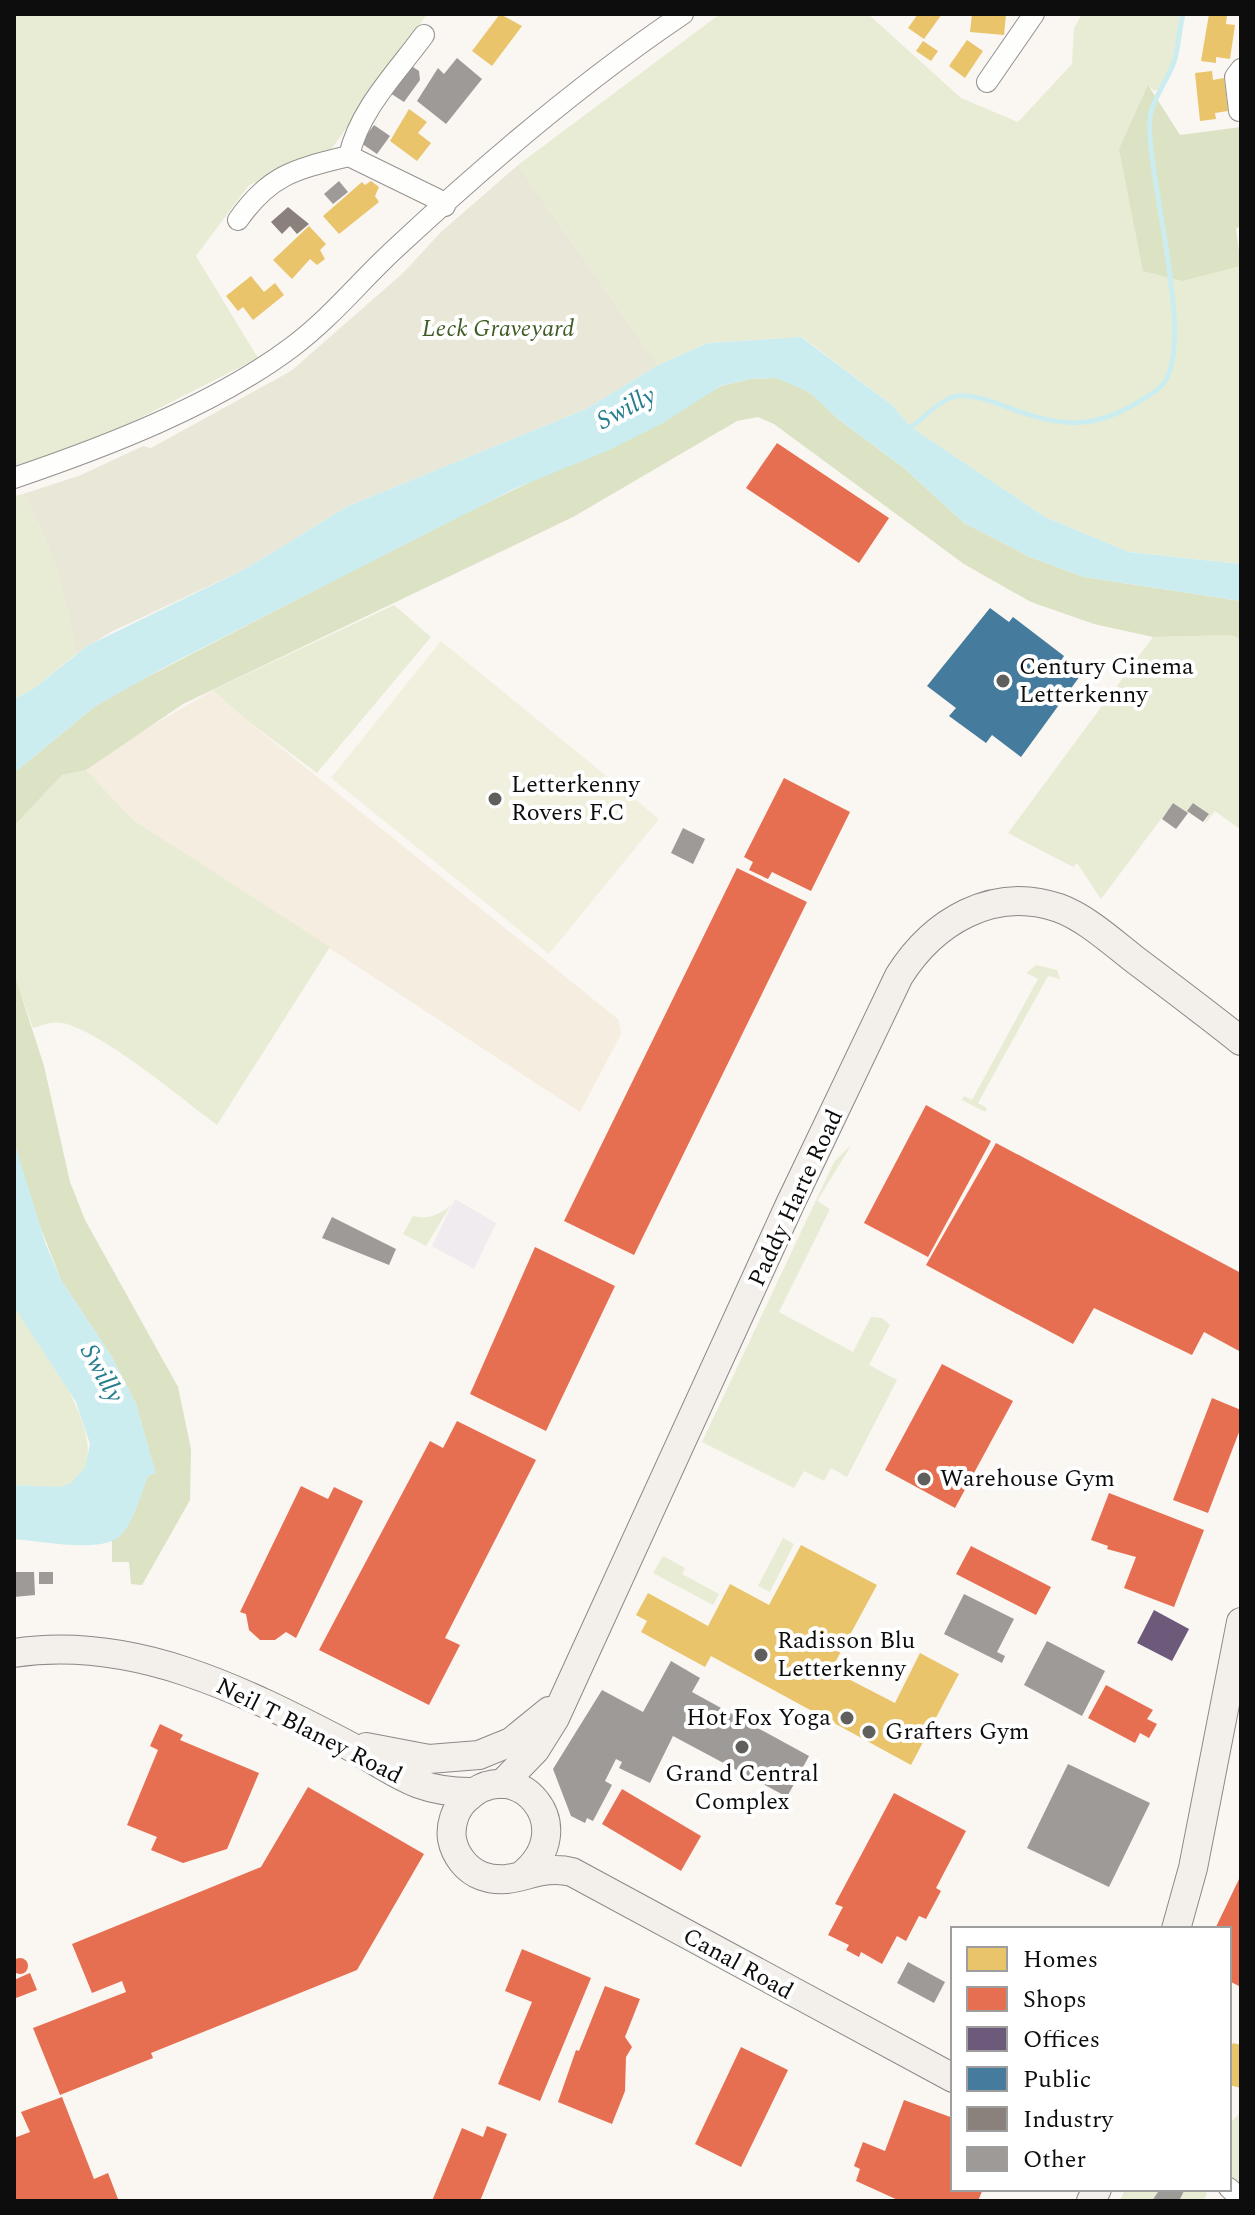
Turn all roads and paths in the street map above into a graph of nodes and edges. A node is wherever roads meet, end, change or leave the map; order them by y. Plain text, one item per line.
1 (683, 14) edge
2 (1034, 14) edge
3 (657, 22) edge
4 (424, 35) dead end
5 (1241, 69) edge
6 (987, 82) dead end
7 (1239, 111) edge
8 (349, 156) junction
9 (445, 206) junction
10 (238, 220) dead end
11 (14, 478) edge
12 (1241, 1041) edge
13 (1241, 1622) edge
14 (14, 1653) edge
15 (559, 1705) junction
16 (348, 1745) junction
17 (502, 1784) junction
18 (415, 1785) junction
19 (473, 1792) junction
20 (456, 1851) junction
21 (521, 1876) junction
22 (1177, 1927) edge
23 (951, 2077) edge

1 - 3 street
2 - 6 street
3 - 9 street
4 - 8 street
5 - 7 street
8 - 9 street
8 - 10 street
9 - 11 street
12 - 15 main road, Paddy Harte Road
13 - 22 main road
14 - 16 main road, Neil T Blaney Road
15 - 16 main road
15 - 17 main road, Paddy Harte Road
16 - 18 main road, Neil T Blaney Road
17 - 19 main road
17 - 21 main road
18 - 19 main road, Neil T Blaney Road
18 - 20 main road, Neil T Blaney Road
19 - 20 main road
20 - 21 main road
21 - 23 main road, Canal Road

